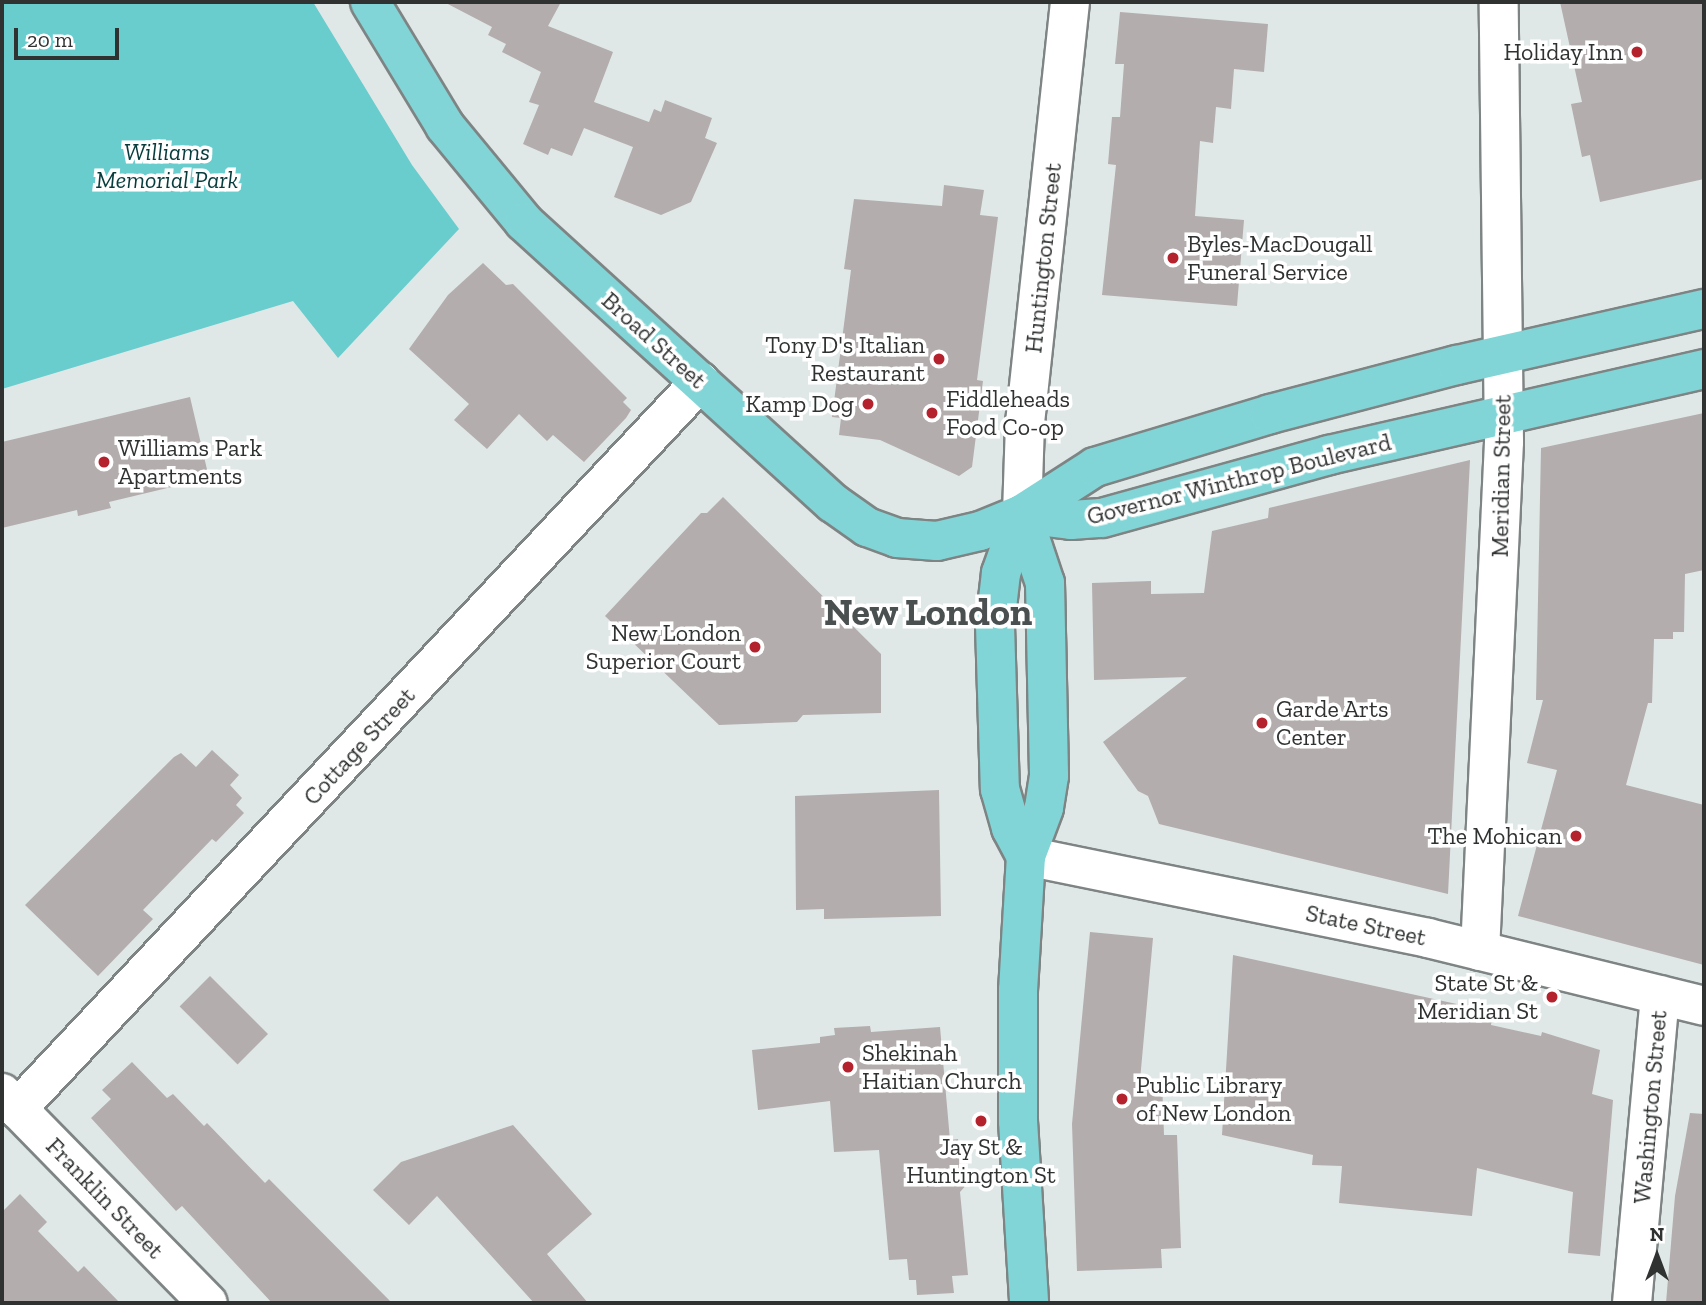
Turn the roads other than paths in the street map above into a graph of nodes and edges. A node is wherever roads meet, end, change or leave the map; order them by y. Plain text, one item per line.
1 (369, 2) edge
2 (1070, 2) edge
3 (1499, 2) edge
4 (1704, 309) edge
5 (1503, 354) junction
6 (1704, 369) edge
7 (700, 382) junction
8 (1504, 413) junction
9 (1022, 514) junction
10 (1026, 856) junction
11 (1480, 950) junction
12 (1660, 995) junction
13 (1704, 1006) edge
14 (10, 1101) edge
15 (199, 1300) edge
16 (1028, 1303) edge
17 (1632, 1303) edge

1 - 7 main road, Broad Street
2 - 9 street, Huntington Street
3 - 5 street, Meridian Street
4 - 5 main road, Governor Winthrop Boulevard
5 - 8 street, Meridian Street
5 - 9 main road, Governor Winthrop Boulevard
6 - 8 main road, Governor Winthrop Boulevard
7 - 9 main road, Broad Street
7 - 14 street, Cottage Street
8 - 9 main road, Governor Winthrop Boulevard
8 - 11 street, Meridian Street
9 - 10 main road, Huntington Street
9 - 10 main road, Huntington Street
10 - 11 street, State Street
10 - 16 main road, Huntington Street
11 - 12 street, State Street
12 - 13 street, State Street
12 - 17 street, Washington Street
14 - 15 street, Franklin Street

